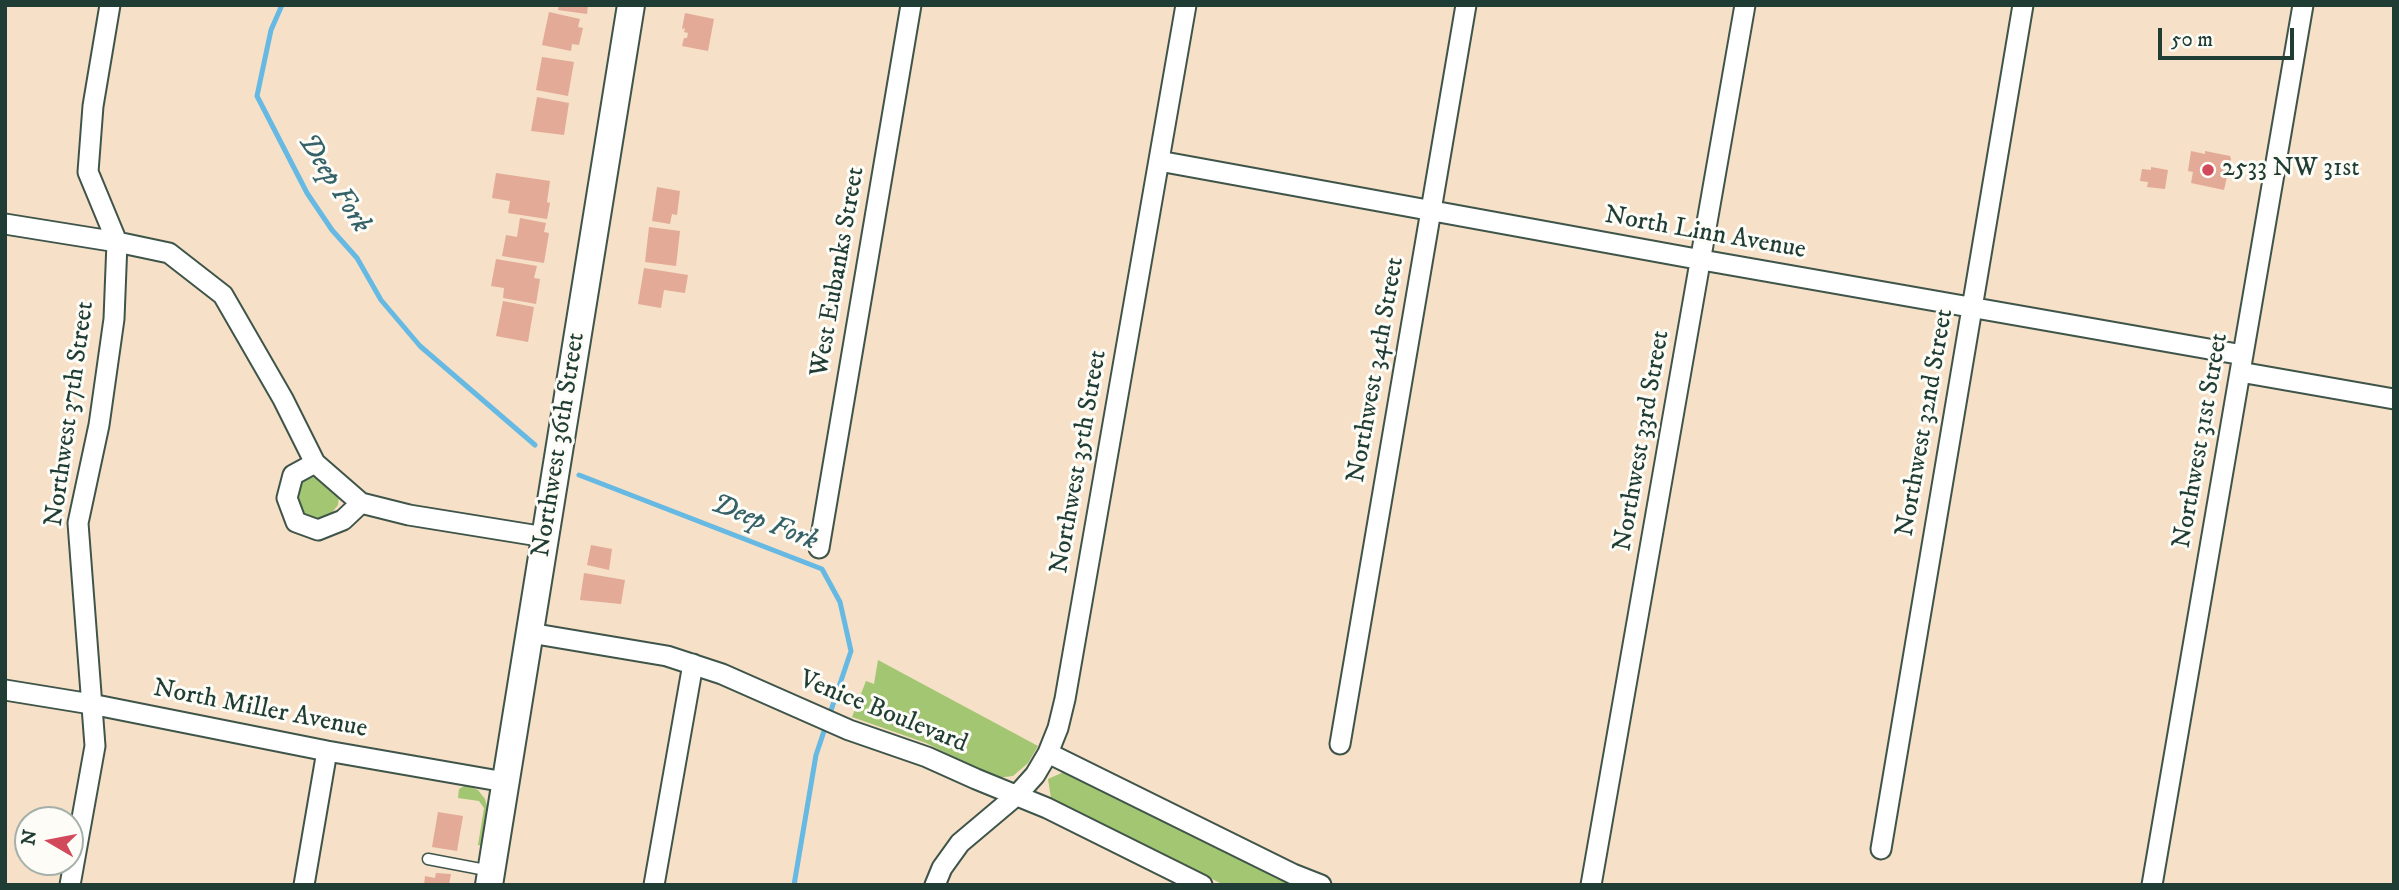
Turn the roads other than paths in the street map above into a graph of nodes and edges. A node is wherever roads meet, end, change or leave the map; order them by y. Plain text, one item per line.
1 (110, 5) edge
2 (631, 5) edge
3 (911, 5) edge
4 (1186, 5) edge
5 (1466, 5) edge
6 (1745, 5) edge
7 (2023, 5) edge
8 (2303, 5) edge
9 (1159, 161) junction
10 (1431, 210) junction
11 (5, 224) edge
12 (117, 242) junction
13 (1702, 260) junction
14 (1972, 307) junction
15 (2241, 364) junction
16 (2394, 399) edge
17 (315, 463) junction
18 (361, 503) junction
19 (545, 537) junction
20 (819, 548) dead end
21 (530, 633) junction
22 (693, 664) junction
23 (5, 690) edge
24 (92, 704) junction
25 (1339, 744) dead end
26 (327, 751) junction
27 (1048, 753) junction
28 (505, 782) junction
29 (1017, 795) junction
30 (1881, 849) dead end
31 (428, 859) dead end
32 (490, 878) edge
33 (70, 885) edge
34 (304, 885) edge
35 (654, 885) edge
36 (935, 885) edge
37 (1202, 885) edge
38 (1321, 885) edge
39 (1591, 885) edge
40 (2152, 885) edge

1 - 12 street
2 - 19 street, Northwest 36th Street
3 - 20 street, West Eubanks Street
4 - 9 street, Northwest 35th Street
5 - 10 street, Northwest 34th Street
6 - 13 street, Northwest 33rd Street
7 - 14 street, Northwest 32nd Street
8 - 15 street, Northwest 31st Street
9 - 10 street, North Linn Avenue
9 - 27 street, Northwest 35th Street
10 - 13 street, North Linn Avenue
10 - 25 street, Northwest 34th Street
11 - 12 street
12 - 17 street
12 - 24 street, Northwest 37th Street
13 - 14 street, North Linn Avenue
13 - 39 street, Northwest 33rd Street
14 - 15 street, North Linn Avenue
14 - 30 street, Northwest 32nd Street
15 - 16 street, North Linn Avenue
15 - 40 street, Northwest 31st Street
17 - 18 street
17 - 18 street
18 - 19 street
19 - 21 street, Northwest 36th Street
21 - 22 street, Venice Boulevard
21 - 28 street, Northwest 36th Street
22 - 29 street, Venice Boulevard
22 - 35 street
23 - 24 street, North Miller Avenue
24 - 26 street, North Miller Avenue
24 - 33 street, Northwest 37th Street
26 - 28 street, North Miller Avenue
26 - 34 street
27 - 29 street, Northwest 35th Street
27 - 38 street
28 - 32 street, Northwest 36th Street
29 - 36 street, Northwest 35th Street
29 - 37 street, Venice Boulevard
31 - 32 lane

